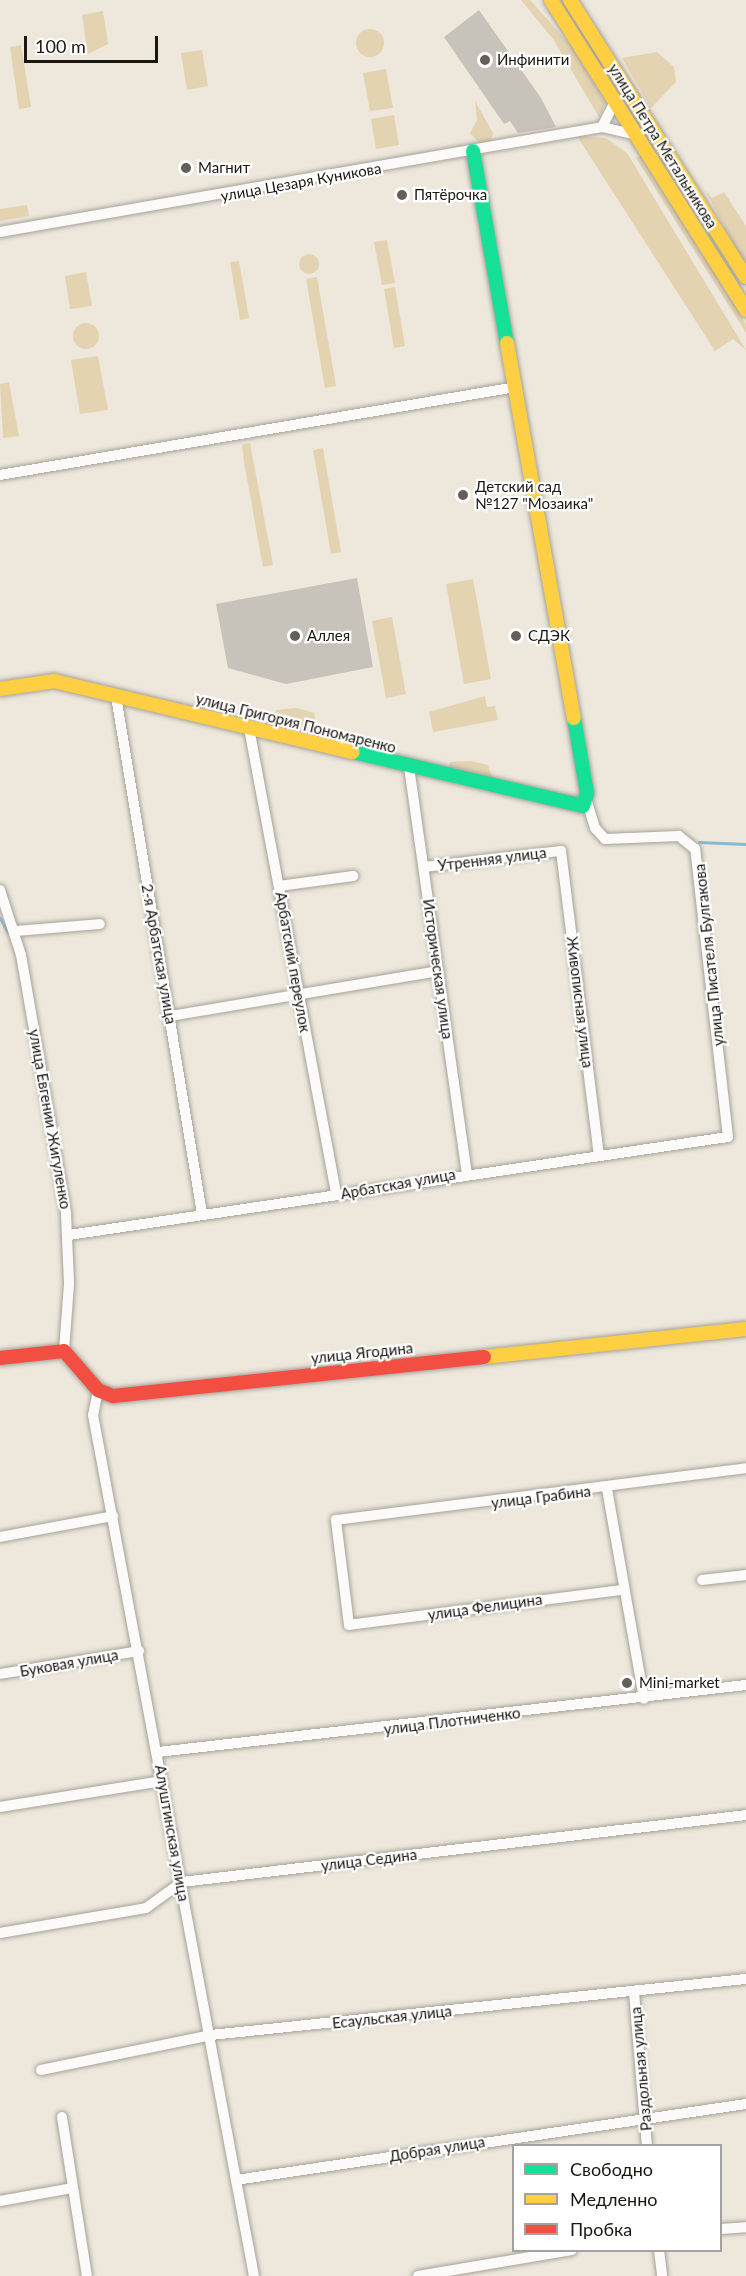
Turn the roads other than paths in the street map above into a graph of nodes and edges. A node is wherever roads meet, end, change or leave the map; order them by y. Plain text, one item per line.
1 (551, 0) edge
2 (570, 0) edge
3 (615, 102) junction
4 (602, 127) junction
5 (636, 135) junction
6 (473, 151) junction
7 (0, 232) edge
8 (746, 277) edge
9 (746, 310) edge
10 (516, 387) junction
11 (0, 475) edge
12 (0, 689) edge
13 (116, 696) junction
14 (249, 728) junction
15 (409, 767) junction
16 (585, 804) junction
17 (561, 850) joint
18 (424, 867) junction
19 (353, 876) dead end
20 (279, 886) junction
21 (0, 890) edge
22 (100, 924) dead end
23 (15, 931) junction
24 (438, 970) junction
25 (299, 995) junction
26 (170, 1016) junction
27 (728, 1137) joint
28 (599, 1154) junction
29 (467, 1172) junction
30 (336, 1195) junction
31 (202, 1213) junction
32 (69, 1235) junction
33 (746, 1329) edge
34 (64, 1351) junction
35 (0, 1358) edge
36 (98, 1390) junction
37 (746, 1468) edge
38 (607, 1489) junction
39 (113, 1516) junction
40 (0, 1537) edge
41 (746, 1575) edge
42 (702, 1580) dead end
43 (621, 1590) junction
44 (349, 1625) joint
45 (139, 1651) junction
46 (0, 1674) edge
47 (746, 1685) edge
48 (644, 1699) junction
49 (158, 1752) junction
50 (162, 1781) junction
51 (0, 1807) edge
52 (746, 1815) edge
53 (182, 1882) junction
54 (0, 1933) edge
55 (746, 1979) edge
56 (634, 1992) junction
57 (211, 2035) junction
58 (41, 2070) dead end
59 (746, 2104) edge
60 (63, 2117) dead end
61 (644, 2117) junction
62 (647, 2144) edge
63 (236, 2180) junction
64 (72, 2188) junction
65 (0, 2201) edge
66 (746, 2227) edge
67 (722, 2229) edge
68 (560, 2252) edge
69 (659, 2252) edge
70 (87, 2276) edge
71 (254, 2276) edge
72 (418, 2276) edge
73 (662, 2276) edge

1 - 3 street, улица Петра Метальникова
2 - 8 street, улица Петра Метальникова
3 - 4 street
3 - 5 street, улица Петра Метальникова
4 - 5 street
4 - 6 street, улица Цезаря Куникова
5 - 9 street, улица Петра Метальникова
6 - 7 street, улица Цезаря Куникова
6 - 10 street
10 - 11 street
10 - 16 street
12 - 13 street, улица Григория Пономаренко
13 - 14 street, улица Григория Пономаренко
13 - 26 street, 2-я Арбатская улица
14 - 15 street, улица Григория Пономаренко
14 - 20 street, Арбатский переулок
15 - 16 street, улица Григория Пономаренко
15 - 18 street, Историческая улица
16 - 27 street, улица Писателя Булгакова
17 - 18 street, Утренняя улица
17 - 28 street, Живописная улица
18 - 24 street, Историческая улица
19 - 20 street
20 - 25 street, Арбатский переулок
21 - 23 street, улица Евгении Жигуленко
22 - 23 street
23 - 32 street, улица Евгении Жигуленко
24 - 25 street
24 - 29 street, Историческая улица
25 - 26 street
25 - 30 street, Арбатский переулок
26 - 31 street, 2-я Арбатская улица
27 - 28 street, Арбатская улица
28 - 29 street, Арбатская улица
29 - 30 street, Арбатская улица
30 - 31 street, Арбатская улица
31 - 32 street, Арбатская улица
32 - 34 street, улица Евгении Жигуленко
33 - 36 street, улица Ягодина
34 - 35 street
34 - 36 street
36 - 39 street, Алуштинская улица
37 - 38 street, улица Грабина
38 - 43 street
38 - 44 street, улица Грабина
39 - 40 street
39 - 45 street, Алуштинская улица
41 - 42 street
43 - 44 street, улица Фелицина
43 - 48 street
45 - 46 street, Буковая улица
45 - 49 street, Алуштинская улица
47 - 48 street, улица Плотниченко
48 - 49 street, улица Плотниченко
49 - 50 street, Алуштинская улица
50 - 51 street
50 - 53 street, Алуштинская улица
52 - 53 street, улица Седина
53 - 54 street, улица Седина
53 - 57 street, Алуштинская улица
55 - 56 street, Есаульская улица
56 - 57 street, Есаульская улица
56 - 61 street, Раздольная улица
57 - 58 street, Есаульская улица
57 - 63 street, Алуштинская улица
59 - 61 street, Добрая улица
60 - 64 street
61 - 62 street, Раздольная улица
61 - 63 street, Добрая улица
63 - 71 street, Алуштинская улица
64 - 65 street
64 - 70 street
66 - 67 street
68 - 72 street
69 - 73 street

